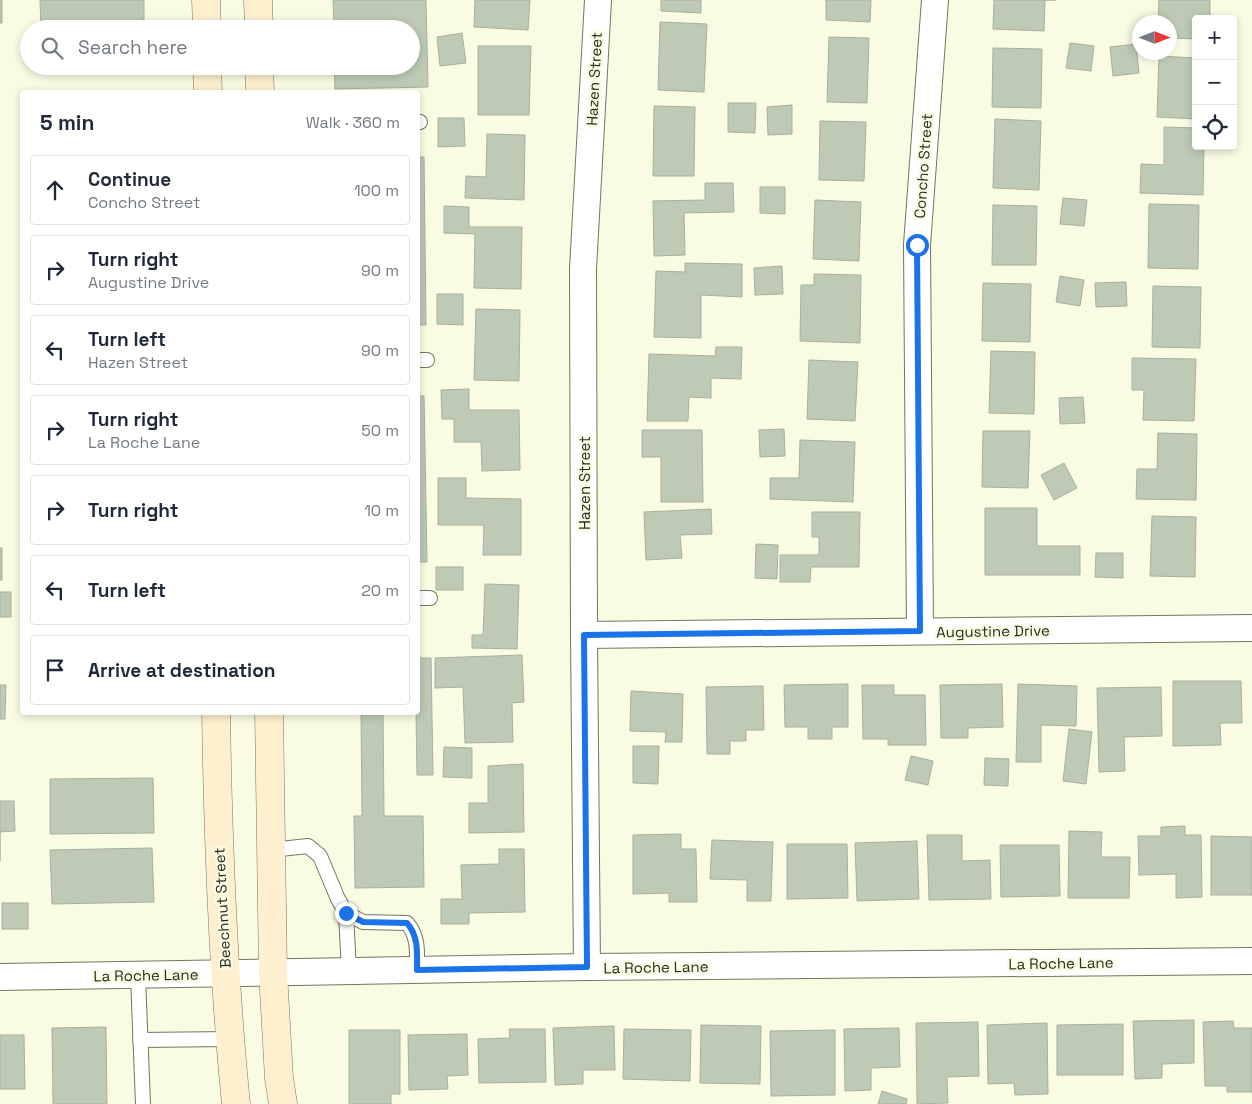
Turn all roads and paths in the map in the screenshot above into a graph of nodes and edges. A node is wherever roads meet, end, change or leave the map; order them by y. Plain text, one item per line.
1 (206, 0) edge
2 (258, 0) edge
3 (598, 0) edge
4 (935, 0) edge
5 (207, 20) edge
6 (259, 20) edge
7 (207, 75) edge
8 (259, 75) edge
9 (208, 90) edge
10 (260, 90) edge
11 (1252, 628) edge
12 (920, 631) junction
13 (584, 635) junction
14 (216, 715) edge
15 (269, 715) edge
16 (271, 850) junction
17 (346, 913) junction
18 (1252, 961) edge
19 (587, 967) junction
20 (417, 970) junction
21 (349, 972) junction
22 (273, 973) junction
23 (225, 974) junction
24 (138, 976) junction
25 (0, 977) edge
26 (230, 1038) junction
27 (140, 1040) junction
28 (143, 1104) edge
29 (236, 1104) edge
30 (283, 1104) edge

1 - 5 main road
2 - 6 main road
3 - 13 street, Hazen Street
4 - 12 street, Concho Street
7 - 9 main road
8 - 10 main road
11 - 12 street, Augustine Drive
12 - 13 street, Augustine Drive
13 - 19 street, Hazen Street
14 - 23 main road, Beechnut Street
15 - 16 main road
16 - 17 lane
16 - 22 main road
17 - 20 lane
17 - 21 lane
18 - 19 street, La Roche Lane
19 - 20 street, La Roche Lane
20 - 21 street, La Roche Lane
21 - 22 street, La Roche Lane
22 - 23 street, La Roche Lane
22 - 30 main road
23 - 24 street, La Roche Lane
23 - 26 main road, Beechnut Street
24 - 25 street, La Roche Lane
24 - 27 lane
26 - 27 lane
26 - 29 main road, Beechnut Street
27 - 28 lane

